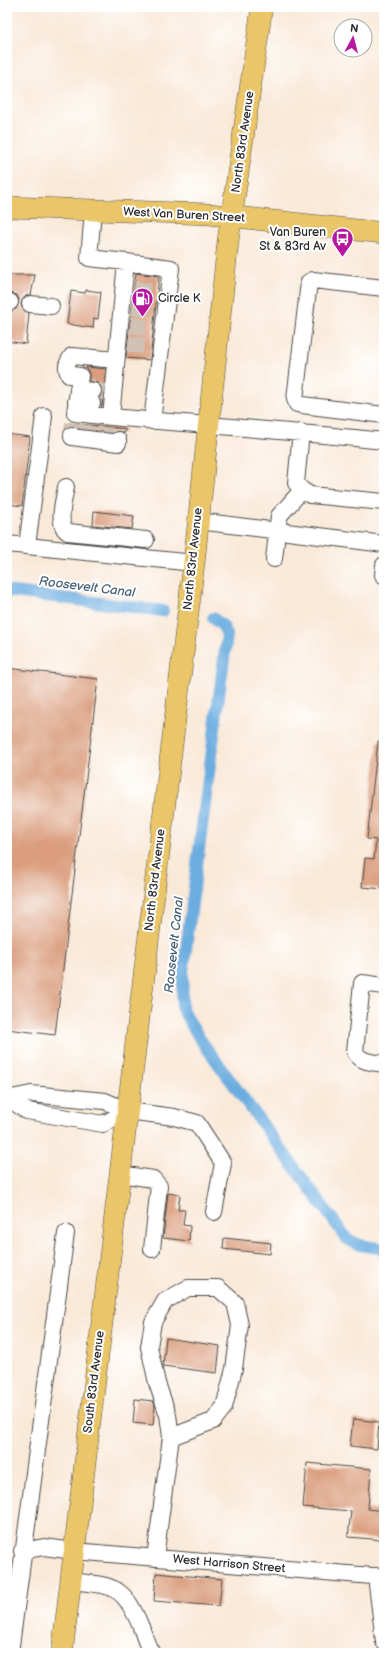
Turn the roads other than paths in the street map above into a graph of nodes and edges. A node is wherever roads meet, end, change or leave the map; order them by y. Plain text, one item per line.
1 (262, 7) edge
2 (7, 207) edge
3 (93, 211) junction
4 (232, 216) junction
5 (384, 234) edge
6 (126, 262) junction
7 (384, 288) edge
8 (30, 304) dead end
9 (50, 306) dead end
10 (116, 360) junction
11 (384, 415) edge
12 (44, 416) dead end
13 (97, 417) junction
14 (152, 420) junction
15 (209, 426) junction
16 (301, 432) junction
17 (384, 441) edge
18 (66, 487) dead end
19 (302, 490) junction
20 (384, 502) edge
21 (198, 521) junction
22 (277, 531) junction
23 (146, 540) dead end
24 (7, 544) edge
25 (384, 544) edge
26 (27, 546) junction
27 (274, 558) dead end
28 (194, 563) junction
29 (384, 986) edge
30 (384, 1064) edge
31 (8, 1099) edge
32 (128, 1111) junction
33 (120, 1174) junction
34 (214, 1212) dead end
35 (66, 1233) dead end
36 (152, 1249) dead end
37 (171, 1437) junction
38 (22, 1551) junction
39 (74, 1551) junction
40 (155, 1558) junction
41 (380, 1577) edge
42 (71, 1581) junction
43 (384, 1642) edge
44 (10, 1653) edge
45 (62, 1653) edge
46 (152, 1653) edge

1 - 4 main road, North 83rd Avenue
2 - 3 main road, West Van Buren Street
3 - 4 main road, West Van Buren Street
3 - 6 street
4 - 5 main road, West Van Buren Street
4 - 15 main road, North 83rd Avenue
6 - 10 street
6 - 14 street
7 - 11 street
8 - 9 street
10 - 13 street
10 - 13 street
12 - 26 street
13 - 14 street
14 - 15 street
15 - 16 street
15 - 21 main road, North 83rd Avenue
16 - 17 street
16 - 19 street
18 - 23 street
19 - 20 street
19 - 22 street
21 - 22 street
21 - 28 main road, North 83rd Avenue
22 - 25 street
22 - 27 street
24 - 26 street
26 - 28 street
28 - 32 main road, North 83rd Avenue
29 - 30 street
31 - 32 street
31 - 32 street
32 - 33 main road, South 83rd Avenue
32 - 34 street
33 - 36 street
33 - 39 main road, South 83rd Avenue
35 - 38 street
37 - 37 street
37 - 40 street
38 - 39 street, West Harrison Street
38 - 44 street
39 - 40 street, West Harrison Street
39 - 42 main road, South 83rd Avenue
40 - 41 street, West Harrison Street
41 - 43 street
42 - 45 main road, South 83rd Avenue
42 - 46 street

